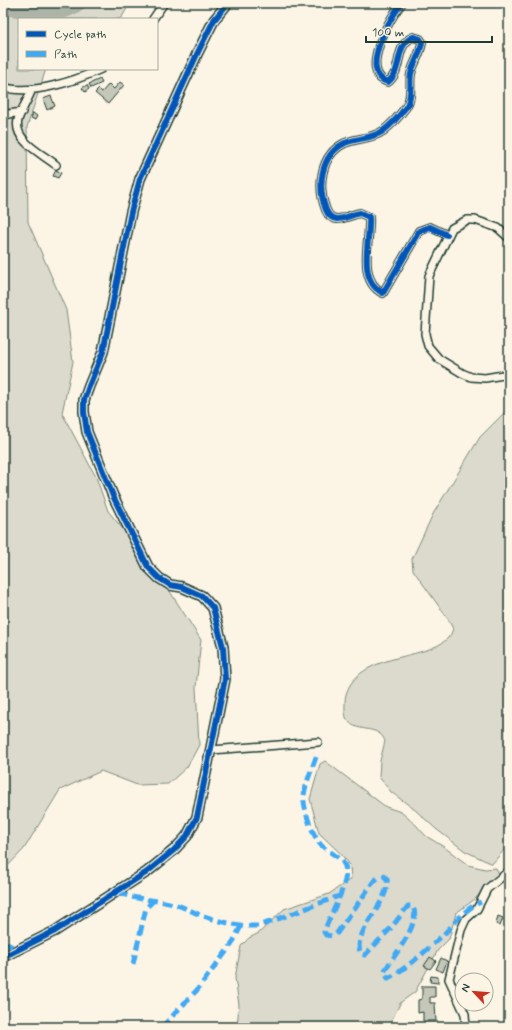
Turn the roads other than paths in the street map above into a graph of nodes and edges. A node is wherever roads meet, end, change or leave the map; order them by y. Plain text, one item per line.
1 (164, 3) edge
2 (228, 3) edge
3 (402, 3) edge
4 (154, 18) edge
5 (98, 70) edge
6 (3, 87) edge
7 (32, 89) junction
8 (22, 112) junction
9 (6, 113) edge
10 (3, 121) edge
11 (56, 165) dead end
12 (447, 235) junction
13 (509, 238) edge
14 (509, 374) edge
15 (318, 742) dead end
16 (211, 750) junction
17 (509, 871) edge
18 (3, 957) edge
19 (466, 1027) edge

1 - 4 street
2 - 16 street
3 - 12 street
5 - 7 street
6 - 7 street
7 - 8 street
8 - 9 street
8 - 11 street
9 - 10 lane
12 - 13 street
12 - 14 street
15 - 16 street
16 - 18 street
17 - 19 street

